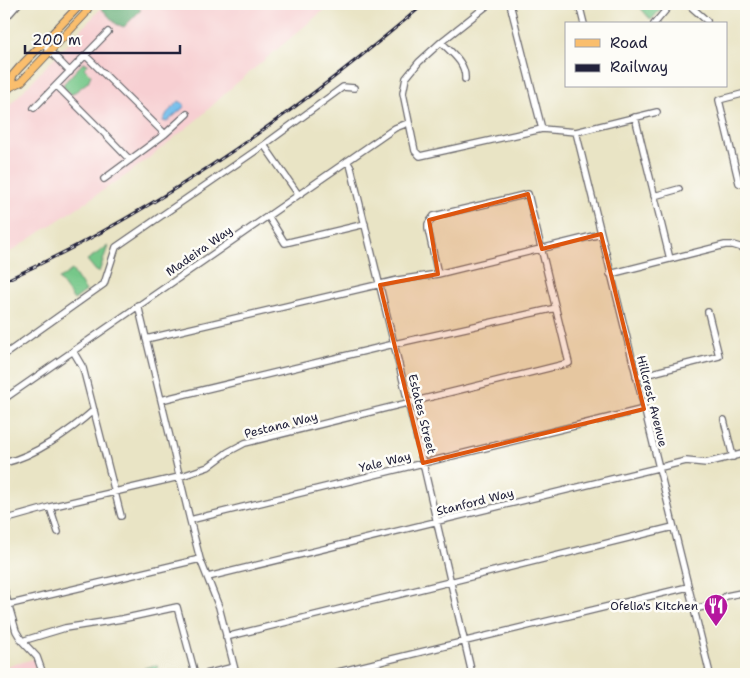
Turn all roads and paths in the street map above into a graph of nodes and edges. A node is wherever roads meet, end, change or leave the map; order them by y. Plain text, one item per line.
1 (18, 4) edge
2 (88, 4) edge
3 (489, 4) edge
4 (510, 4) edge
5 (579, 4) edge
6 (671, 4) edge
7 (688, 4) edge
8 (4, 20) edge
9 (707, 21) dead end
10 (584, 22) edge
11 (656, 22) edge
12 (108, 32) dead end
13 (441, 42) junction
14 (43, 44) junction
15 (50, 50) junction
16 (86, 56) junction
17 (70, 72) junction
18 (465, 79) dead end
19 (56, 86) junction
20 (10, 87) junction
21 (354, 88) dead end
22 (746, 93) edge
23 (4, 94) edge
24 (34, 108) dead end
25 (657, 112) dead end
26 (187, 114) dead end
27 (635, 117) junction
28 (408, 123) junction
29 (542, 129) junction
30 (576, 132) junction
31 (164, 134) junction
32 (264, 145) junction
33 (130, 160) junction
34 (347, 161) junction
35 (104, 179) dead end
36 (746, 185) edge
37 (679, 189) dead end
38 (298, 194) junction
39 (654, 196) junction
40 (268, 216) junction
41 (365, 224) junction
42 (601, 234) junction
43 (746, 248) edge
44 (542, 249) junction
45 (670, 258) junction
46 (438, 274) junction
47 (610, 274) junction
48 (380, 285) junction
49 (138, 305) junction
50 (556, 308) junction
51 (708, 312) dead end
52 (146, 339) junction
53 (394, 344) junction
54 (73, 351) junction
55 (4, 355) edge
56 (636, 377) junction
57 (4, 399) edge
58 (161, 400) junction
59 (408, 404) junction
60 (644, 409) junction
61 (94, 410) junction
62 (724, 420) dead end
63 (746, 454) edge
64 (733, 457) junction
65 (4, 463) edge
66 (423, 463) junction
67 (659, 468) junction
68 (179, 477) junction
69 (114, 491) junction
70 (50, 506) junction
71 (121, 516) dead end
72 (4, 520) edge
73 (190, 520) junction
74 (437, 522) junction
75 (673, 527) junction
76 (58, 532) dead end
77 (200, 558) junction
78 (208, 577) junction
79 (450, 581) junction
80 (688, 587) junction
81 (4, 589) edge
82 (746, 592) edge
83 (7, 605) junction
84 (694, 609) junction
85 (226, 636) junction
86 (22, 641) junction
87 (464, 641) junction
88 (234, 667) junction
89 (43, 674) edge
90 (195, 674) edge
91 (206, 674) edge
92 (236, 674) edge
93 (330, 674) edge
94 (472, 674) edge
95 (710, 674) edge

1 - 8 street
2 - 14 main road
2 - 15 main road
3 - 13 street
4 - 29 street
5 - 10 street
6 - 11 street
7 - 9 street
12 - 16 street
13 - 18 street
13 - 28 street
14 - 15 street
14 - 20 main road
15 - 17 street
15 - 20 main road
16 - 17 street
16 - 31 street
17 - 19 street
19 - 24 street
19 - 33 street
20 - 23 main road
21 - 32 street
22 - 36 street
25 - 27 street
26 - 31 street
27 - 30 street
27 - 39 street
28 - 29 street
28 - 34 street, Madeira Way
29 - 30 street
30 - 42 street, Hillcrest Avenue
31 - 33 street
32 - 38 street
32 - 55 street
33 - 35 street
34 - 38 street, Madeira Way
34 - 41 street, Estates Street
37 - 39 street
38 - 40 street, Madeira Way
39 - 45 street
40 - 41 street
40 - 49 street, Madeira Way
41 - 48 street, Estates Street
42 - 44 street
42 - 47 street, Hillcrest Avenue
43 - 45 street
44 - 46 street
44 - 46 street
44 - 50 street
45 - 47 street
46 - 48 street
47 - 56 street, Hillcrest Avenue
48 - 52 street
48 - 53 street, Estates Street
49 - 52 street
49 - 54 street, Madeira Way
50 - 53 street
50 - 59 street, Pestana Way
51 - 56 street
52 - 58 street
53 - 58 street
53 - 59 street, Estates Street
54 - 57 street, Madeira Way
54 - 61 street
56 - 60 street, Hillcrest Avenue
58 - 68 street
59 - 66 street, Estates Street
59 - 68 street, Pestana Way
60 - 66 street, Yale Way
60 - 67 street, Hillcrest Avenue
61 - 65 street
61 - 69 street
62 - 64 street
63 - 64 street, Stanford Way
64 - 67 street, Stanford Way
66 - 73 street, Yale Way
66 - 74 street, Estates Street
67 - 74 street, Stanford Way
67 - 75 street, Hillcrest Avenue
68 - 69 street, Pestana Way
68 - 73 street
69 - 70 street, Pestana Way
69 - 71 street
70 - 72 street, Pestana Way
70 - 76 street
73 - 77 street
74 - 78 street, Stanford Way
74 - 79 street, Estates Street
75 - 79 street
75 - 80 street, Hillcrest Avenue
77 - 78 street
77 - 83 street
78 - 85 street
79 - 85 street
79 - 87 street, Estates Street
80 - 84 street, Hillcrest Avenue
80 - 87 street
81 - 83 street
82 - 84 street
83 - 86 street
84 - 95 street, Hillcrest Avenue
85 - 88 street
86 - 89 street
86 - 90 street
87 - 93 street
87 - 94 street, Estates Street
88 - 91 street
88 - 92 street

